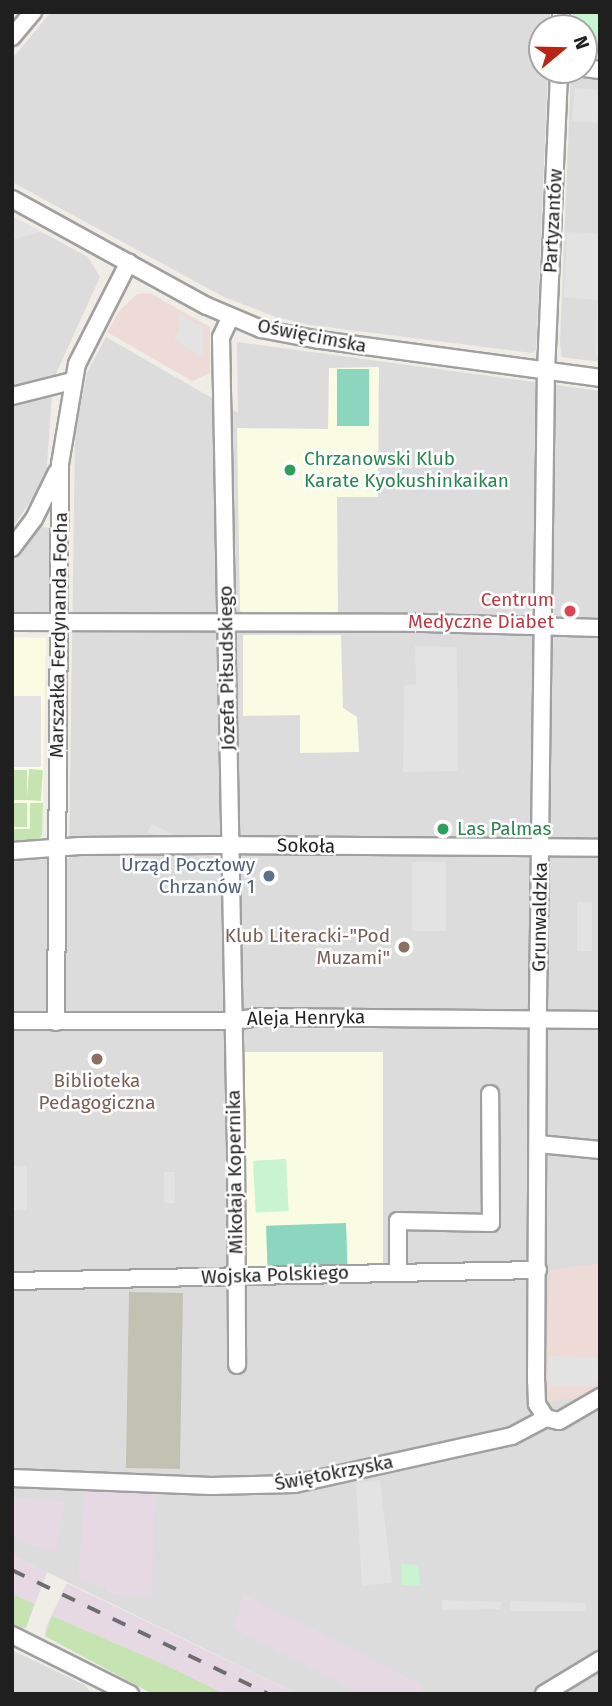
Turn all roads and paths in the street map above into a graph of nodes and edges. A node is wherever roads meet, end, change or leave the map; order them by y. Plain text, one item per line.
1 (33, 12) edge
2 (12, 37) edge
3 (558, 84) edge
4 (12, 199) edge
5 (130, 262) junction
6 (230, 318) junction
7 (545, 371) junction
8 (600, 378) edge
9 (72, 382) junction
10 (12, 396) edge
11 (60, 464) junction
12 (12, 548) edge
13 (12, 622) edge
14 (58, 623) junction
15 (226, 623) junction
16 (544, 627) junction
17 (600, 628) edge
18 (230, 845) junction
19 (600, 848) edge
20 (541, 849) junction
21 (57, 850) junction
22 (12, 851) edge
23 (539, 1020) junction
24 (600, 1020) edge
25 (12, 1021) edge
26 (233, 1021) junction
27 (56, 1022) junction
28 (490, 1094) dead end
29 (539, 1144) junction
30 (600, 1150) edge
31 (538, 1270) junction
32 (398, 1271) junction
33 (237, 1277) junction
34 (12, 1281) edge
35 (237, 1365) dead end
36 (600, 1396) edge
37 (546, 1418) junction
38 (12, 1478) edge
39 (12, 1635) edge
40 (600, 1660) edge
41 (124, 1692) edge
42 (544, 1694) edge

1 - 2 street
3 - 7 street, Partyzantów
4 - 5 street, Oświęcimska
5 - 6 street, Oświęcimska
5 - 9 street, Marszałka Ferdynanda Focha
6 - 7 street, Oświęcimska
6 - 15 street, Józefa Piłsudskiego
7 - 8 street, Oświęcimska
7 - 16 street, Grunwaldzka
9 - 10 street
9 - 11 street, Marszałka Ferdynanda Focha
11 - 12 street
11 - 14 street, Marszałka Ferdynanda Focha
13 - 14 street
14 - 15 street
14 - 21 street, Marszałka Ferdynanda Focha
15 - 16 street
15 - 18 street, Józefa Piłsudskiego
16 - 17 street
16 - 20 street, Grunwaldzka
18 - 20 street, Sokoła
18 - 21 street, Sokoła
18 - 26 street, Józefa Piłsudskiego
19 - 20 street, Sokoła
20 - 23 street, Grunwaldzka
21 - 22 street, Sokoła
21 - 27 street, Marszałka Ferdynanda Focha
23 - 24 street, Aleja Henryka
23 - 26 street, Aleja Henryka
23 - 29 street, Grunwaldzka
25 - 27 street, Aleja Henryka
26 - 27 street, Aleja Henryka
26 - 33 street, Mikołaja Kopernika
28 - 32 street
29 - 30 street
29 - 31 street, Grunwaldzka
31 - 32 street, Wojska Polskiego
31 - 37 street, Grunwaldzka
32 - 33 street, Wojska Polskiego
33 - 34 street, Wojska Polskiego
33 - 35 street, Mikołaja Kopernika
36 - 37 street, Świętokrzyska
37 - 38 street, Świętokrzyska
39 - 41 street
40 - 42 street

